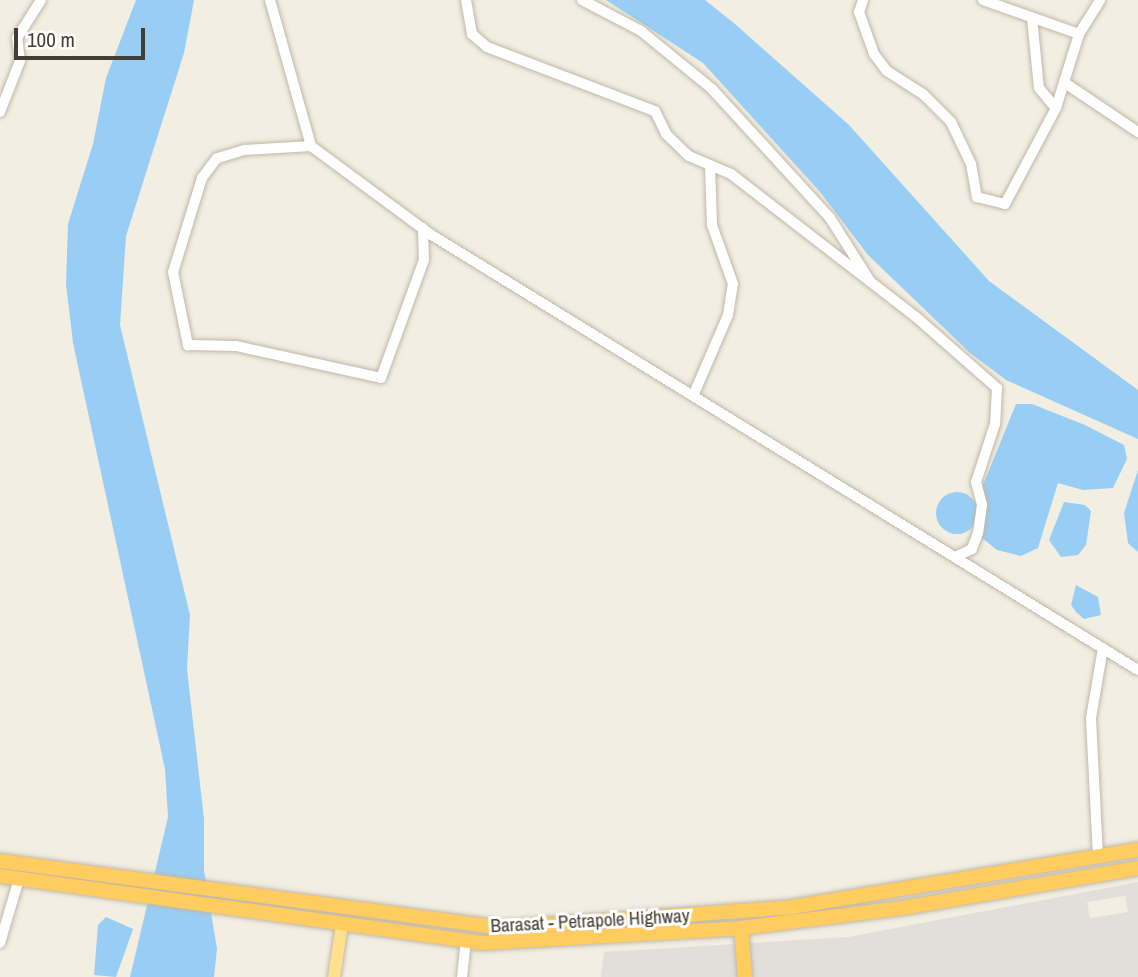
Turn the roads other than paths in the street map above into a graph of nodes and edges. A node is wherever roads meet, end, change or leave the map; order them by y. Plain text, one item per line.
1 (41, 0) edge
2 (270, 0) edge
3 (466, 0) edge
4 (582, 0) edge
5 (863, 0) edge
6 (984, 0) edge
7 (1100, 0) edge
8 (1032, 18) junction
9 (1079, 34) junction
10 (1065, 83) junction
11 (1056, 107) junction
12 (0, 112) edge
13 (1138, 132) edge
14 (312, 146) junction
15 (710, 166) junction
16 (423, 228) junction
17 (876, 290) junction
18 (693, 396) junction
19 (957, 556) junction
20 (1102, 648) junction
21 (1138, 670) edge
22 (1138, 850) edge
23 (1098, 858) junction
24 (0, 861) edge
25 (1138, 868) edge
26 (0, 876) edge
27 (19, 879) junction
28 (342, 924) junction
29 (741, 928) junction
30 (466, 941) junction
31 (0, 943) edge
32 (745, 971) edge
33 (334, 977) edge
34 (462, 977) edge
35 (732, 977) edge

1 - 12 street
2 - 14 street
3 - 15 street
4 - 17 street
5 - 11 street
6 - 8 street
7 - 9 street
8 - 9 street
8 - 11 street
9 - 10 street
10 - 11 street
10 - 13 street
14 - 16 street
14 - 16 street
15 - 17 street
15 - 18 street
16 - 18 street
17 - 19 street
18 - 19 street
19 - 20 street
20 - 21 street
20 - 23 street
22 - 23 highway, Barasat - Petrapole Highway
23 - 24 highway, Barasat - Petrapole Highway
25 - 29 highway, Barasat - Petrapole Highway
26 - 27 highway, Barasat - Petrapole Highway
27 - 28 highway, Barasat - Petrapole Highway
27 - 31 street
28 - 30 highway, Barasat - Petrapole Highway
28 - 33 main road
29 - 30 highway, Barasat - Petrapole Highway
29 - 32 highway
30 - 34 street
32 - 35 highway

